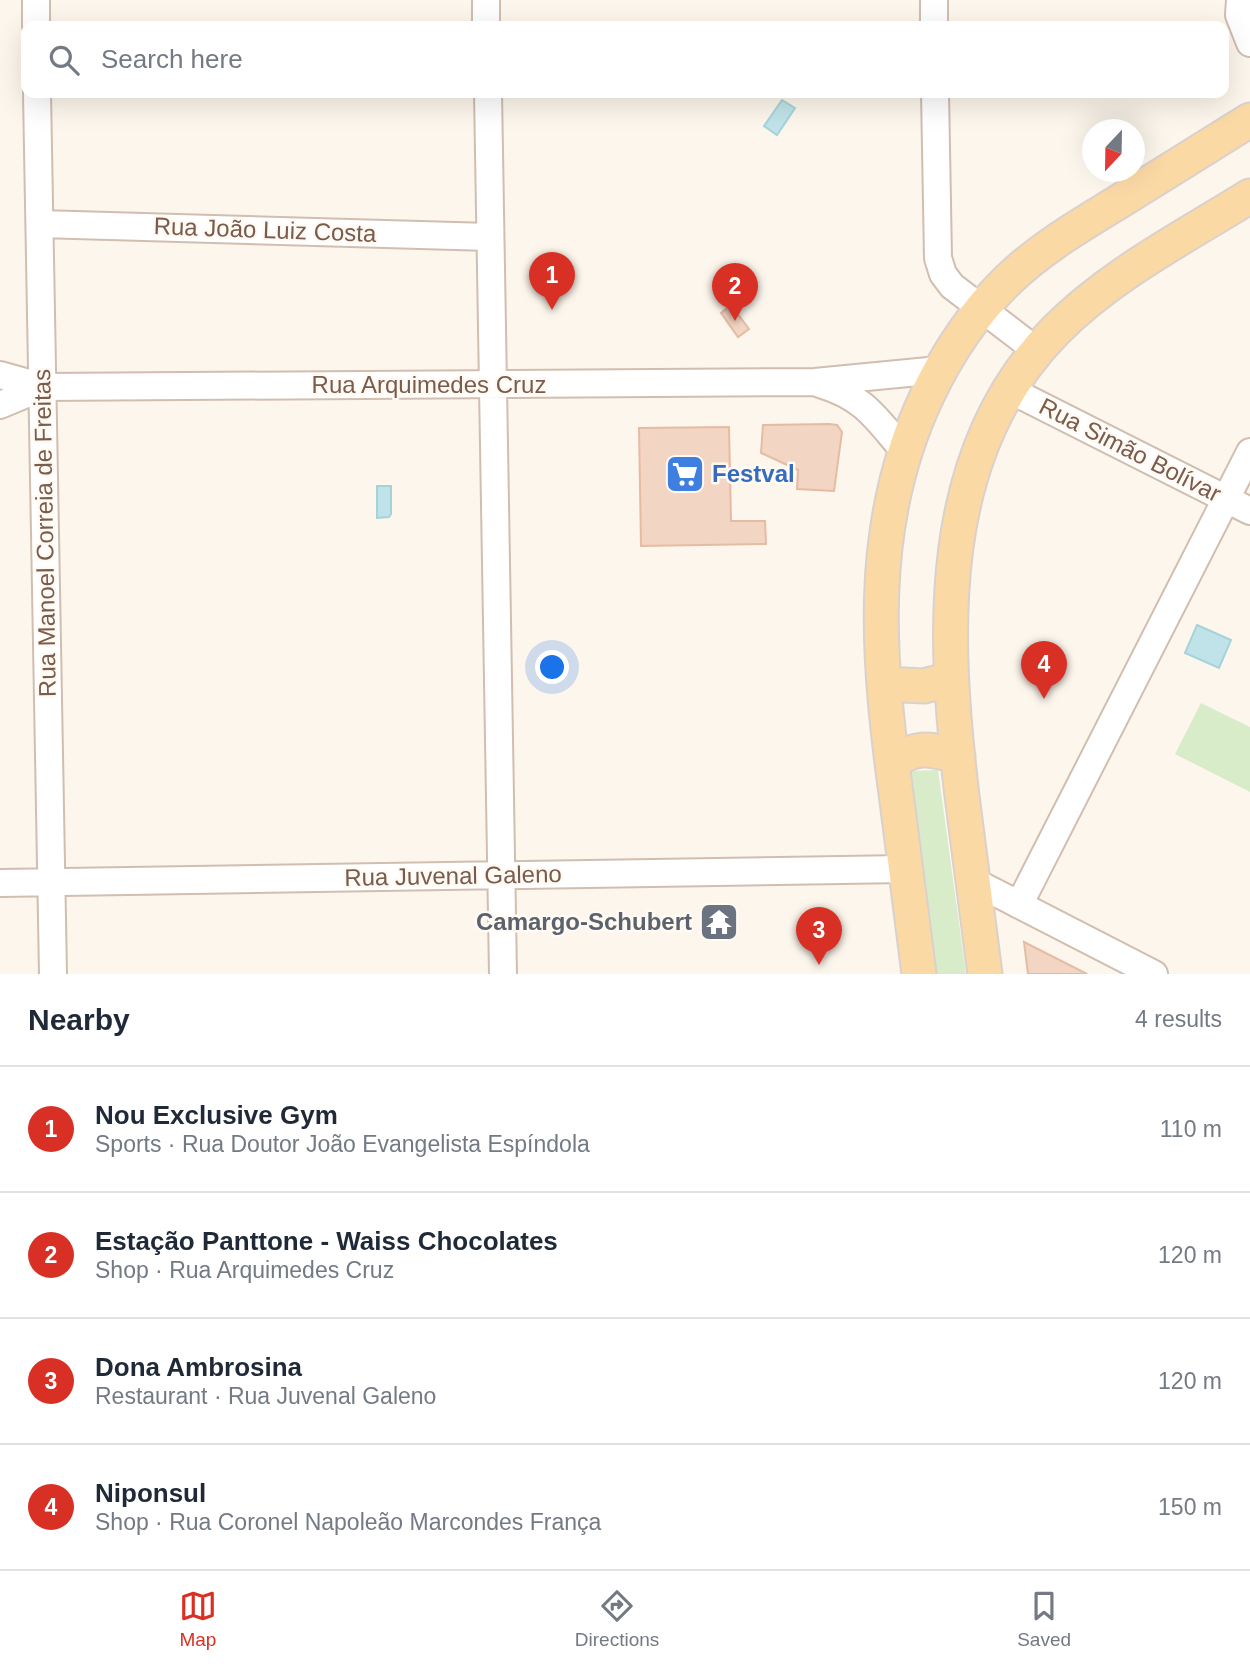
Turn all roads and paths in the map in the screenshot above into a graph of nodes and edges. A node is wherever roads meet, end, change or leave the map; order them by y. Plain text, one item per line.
1 (36, 0) edge
2 (486, 0) edge
3 (934, 0) edge
4 (1241, 0) edge
5 (36, 21) edge
6 (486, 21) edge
7 (934, 21) edge
8 (1250, 43) edge
9 (37, 98) edge
10 (488, 98) edge
11 (936, 98) edge
12 (1250, 120) edge
13 (1250, 196) edge
14 (40, 224) junction
15 (490, 237) junction
16 (981, 309) junction
17 (1037, 351) junction
18 (939, 370) junction
19 (0, 375) edge
20 (815, 382) junction
21 (493, 384) junction
22 (43, 387) junction
23 (1010, 390) junction
24 (0, 405) edge
25 (904, 452) junction
26 (1250, 452) edge
27 (1226, 499) junction
28 (1250, 511) edge
29 (951, 679) junction
30 (884, 684) junction
31 (958, 757) junction
32 (892, 762) junction
33 (905, 869) junction
34 (501, 875) junction
35 (973, 881) junction
36 (51, 882) junction
37 (0, 883) edge
38 (1019, 905) junction
39 (53, 974) edge
40 (503, 974) edge
41 (919, 974) edge
42 (985, 974) edge
43 (1154, 974) edge

1 - 5 street
2 - 6 street
3 - 7 street
4 - 8 street
9 - 14 street, Rua Manoel Correia de Freitas
10 - 15 street
11 - 16 street
12 - 16 main road
13 - 17 main road
14 - 15 street, Rua João Luiz Costa
14 - 22 street, Rua Manoel Correia de Freitas
15 - 21 street
16 - 17 street
16 - 18 main road
17 - 23 main road
18 - 20 street, Rua Arquimedes Cruz
18 - 25 main road
19 - 22 street
20 - 21 street, Rua Arquimedes Cruz
20 - 25 street, Rua Arquimedes Cruz
21 - 22 street, Rua Arquimedes Cruz
21 - 34 street
22 - 24 street
22 - 36 street, Rua Manoel Correia de Freitas
23 - 27 street, Rua Simão Bolívar
23 - 29 main road
25 - 30 main road
26 - 27 street
27 - 28 street, Rua Simão Bolívar
27 - 38 street
29 - 30 main road
29 - 31 main road
30 - 32 main road
31 - 32 main road
31 - 35 main road
32 - 33 main road
33 - 34 street, Rua Juvenal Galeno
33 - 41 main road
34 - 36 street, Rua Juvenal Galeno
34 - 40 street
35 - 38 street
35 - 42 main road
36 - 37 street, Rua Juvenal Galeno
36 - 39 street, Rua Manoel Correia de Freitas
38 - 43 street

